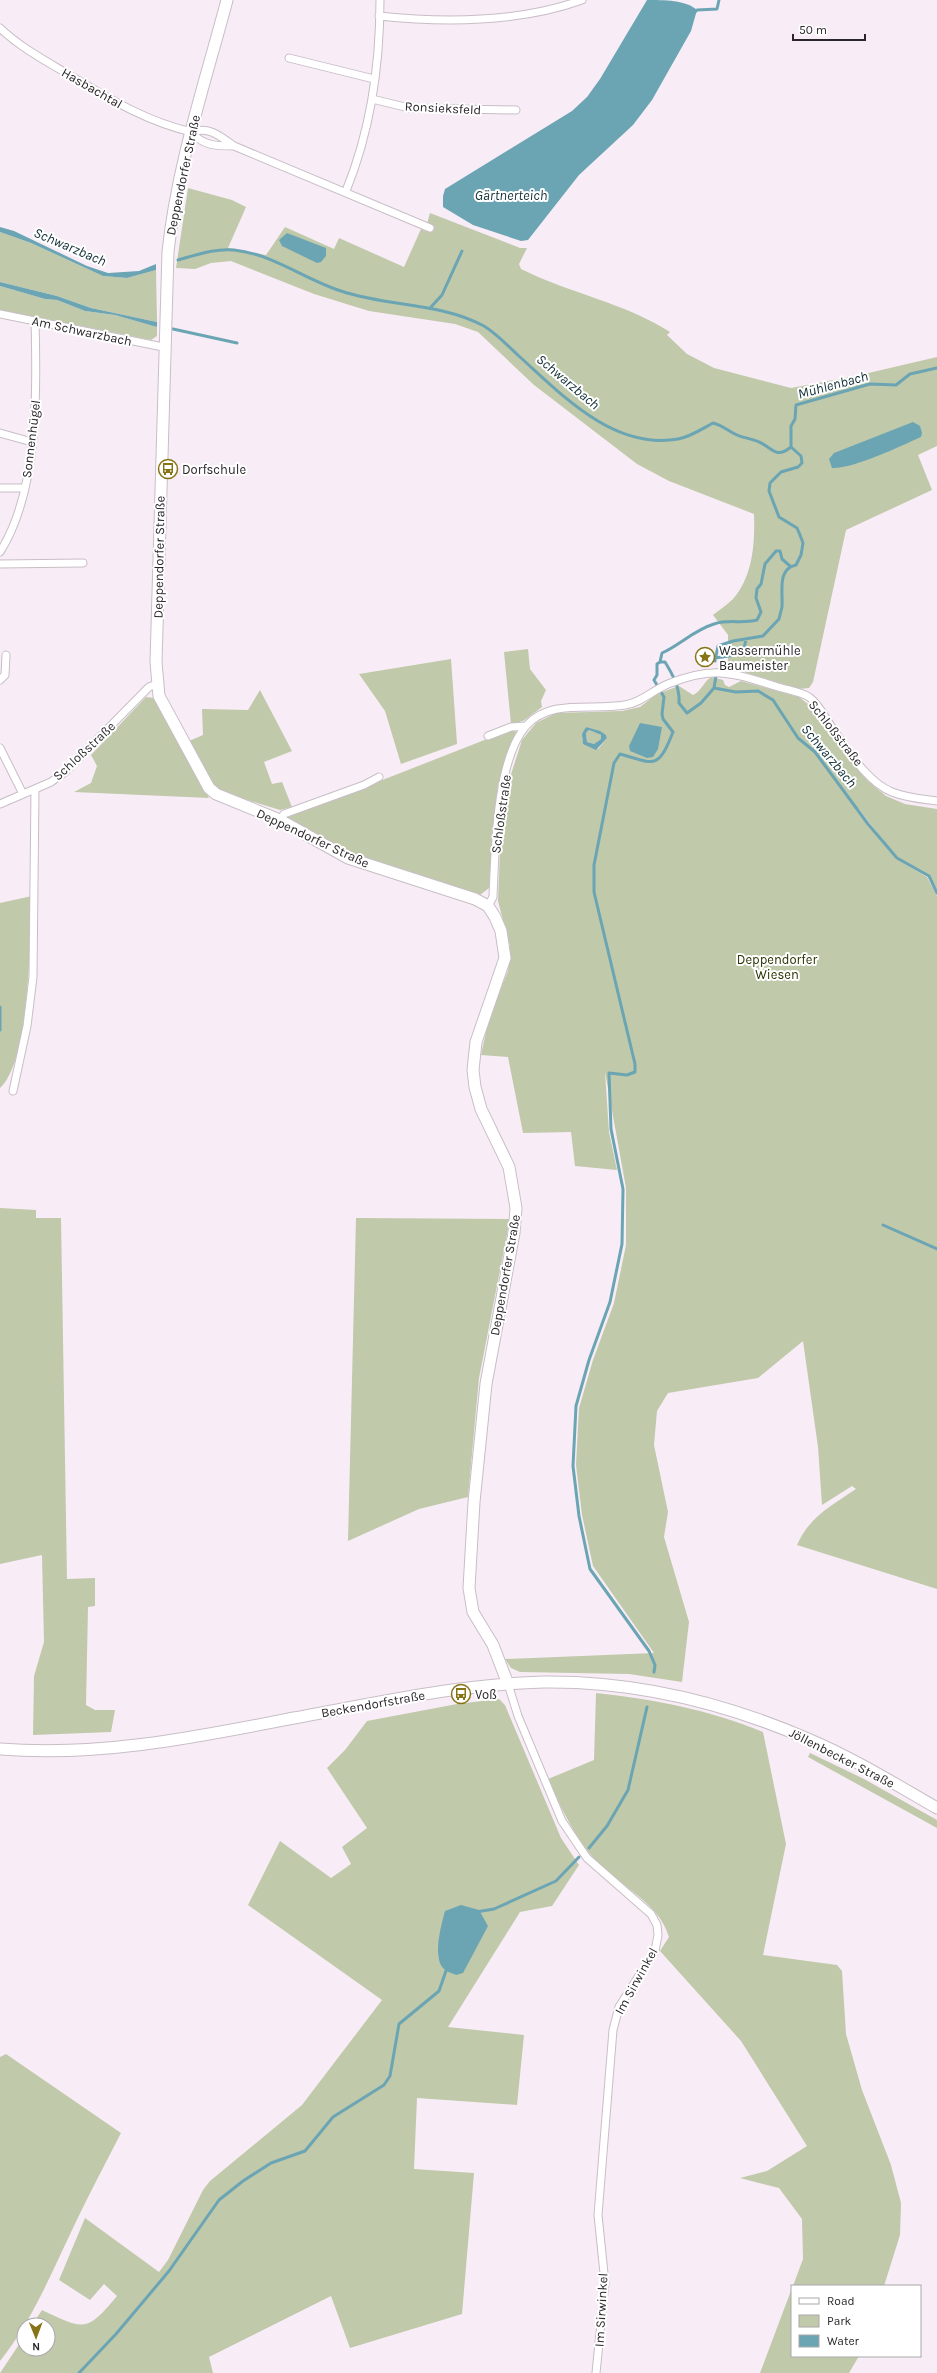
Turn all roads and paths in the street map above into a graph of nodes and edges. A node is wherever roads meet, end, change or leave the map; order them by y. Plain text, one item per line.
1 (227, 0) edge
2 (380, 0) edge
3 (582, 0) edge
4 (380, 16) junction
5 (0, 28) edge
6 (289, 58) dead end
7 (374, 79) junction
8 (372, 99) junction
9 (516, 110) dead end
10 (192, 132) junction
11 (234, 146) junction
12 (346, 191) junction
13 (430, 228) dead end
14 (0, 314) edge
15 (35, 321) junction
16 (163, 347) junction
17 (0, 433) edge
18 (32, 442) junction
19 (0, 488) edge
20 (24, 488) junction
21 (0, 552) edge
22 (83, 563) dead end
23 (0, 564) edge
24 (6, 655) dead end
25 (0, 680) edge
26 (157, 684) junction
27 (526, 726) junction
28 (488, 736) dead end
29 (0, 748) edge
30 (379, 777) dead end
31 (35, 789) junction
32 (23, 794) junction
33 (937, 801) edge
34 (0, 804) edge
35 (280, 820) junction
36 (488, 906) junction
37 (12, 1091) dead end
38 (508, 1684) junction
39 (745, 1714) joint
40 (0, 1749) edge
41 (937, 1808) edge
42 (596, 2373) edge

1 - 10 street, Deppendorfer Straße
2 - 4 street
3 - 4 street
4 - 7 street
5 - 10 street, Hasbachtal
6 - 7 street
7 - 8 street
8 - 9 street, Ronsieksfeld
8 - 12 street
10 - 11 street
10 - 11 street
10 - 16 street, Deppendorfer Straße
11 - 12 street
12 - 13 street
14 - 15 street, Am Schwarzbach
15 - 16 street, Am Schwarzbach
15 - 18 street, Sonnenhügel
16 - 26 street, Deppendorfer Straße
17 - 18 street
18 - 20 street, Sonnenhügel
19 - 20 street
20 - 21 street, Sonnenhügel
22 - 23 street
24 - 25 street
26 - 31 street, Schloßstraße
26 - 35 street, Deppendorfer Straße
27 - 28 street
27 - 33 street, Schloßstraße
27 - 36 street, Schloßstraße
29 - 32 street
30 - 35 street
31 - 32 street, Schloßstraße
31 - 37 street
32 - 34 street, Schloßstraße
35 - 36 street, Deppendorfer Straße
36 - 38 street, Deppendorfer Straße
38 - 39 street, Beckendorfstraße
38 - 40 street, Beckendorfstraße
38 - 42 street, Im Sirwinkel
39 - 41 street, Jöllenbecker Straße

